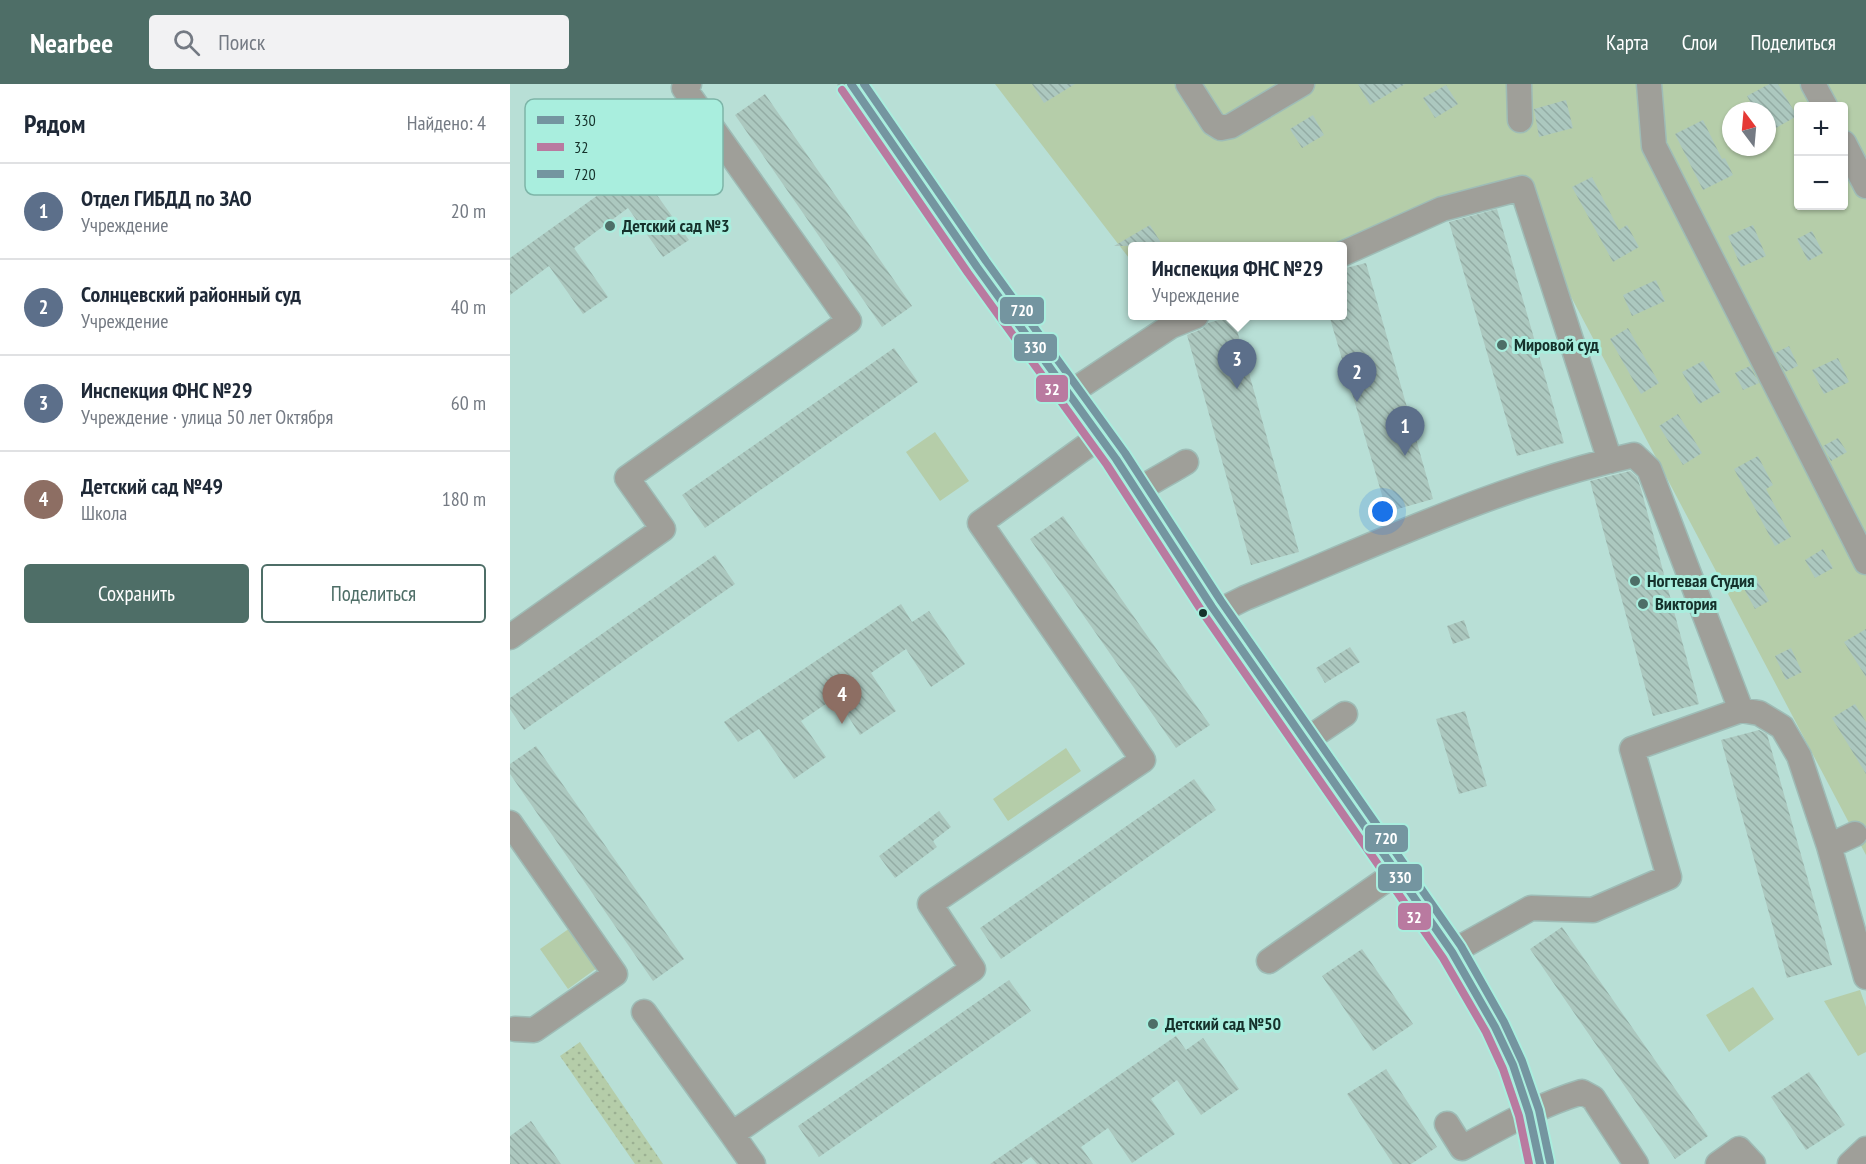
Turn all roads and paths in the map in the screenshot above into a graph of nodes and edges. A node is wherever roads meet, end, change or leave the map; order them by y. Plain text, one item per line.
1 (689, 84) edge
2 (851, 84) edge
3 (1188, 84) edge
4 (1302, 84) edge
5 (1519, 84) edge
6 (1649, 84) edge
7 (1813, 84) edge
8 (692, 99) edge
9 (1823, 102) edge
10 (1520, 120) dead end
11 (723, 143) edge
12 (1848, 151) edge
13 (1866, 186) edge
14 (1347, 252) edge
15 (1185, 320) edge
16 (1070, 393) junction
17 (1099, 436) junction
18 (1610, 461) junction
19 (1186, 462) dead end
20 (1137, 491) junction
21 (1866, 562) edge
22 (1216, 612) junction
23 (510, 637) edge
24 (1741, 710) junction
25 (1345, 714) dead end
26 (1305, 741) junction
27 (510, 823) edge
28 (1855, 834) dead end
29 (1829, 846) junction
30 (1397, 872) junction
31 (1452, 952) junction
32 (1269, 961) dead end
33 (1866, 977) edge
34 (644, 1012) dead end
35 (512, 1028) edge
36 (1529, 1113) junction
37 (1447, 1124) dead end
38 (732, 1134) junction
39 (1866, 1149) edge
40 (753, 1164) edge
41 (1540, 1164) edge
42 (1636, 1164) edge
43 (1718, 1164) edge
44 (1754, 1164) edge
45 (1850, 1164) edge

1 - 8 street
2 - 16 street
3 - 4 street
5 - 10 street
6 - 21 street
7 - 9 street
11 - 23 street
12 - 13 street
14 - 18 street
15 - 16 street
16 - 17 street
17 - 20 street
17 - 38 street
18 - 22 street
18 - 24 street
19 - 20 street
20 - 22 street
22 - 26 street
24 - 29 street
24 - 31 street
25 - 26 street
26 - 30 street
27 - 35 street
28 - 29 street
29 - 33 street
30 - 31 street
30 - 32 street
31 - 36 street
34 - 38 street
36 - 37 street
36 - 41 street
36 - 42 street
38 - 40 street
39 - 45 street
43 - 44 street

